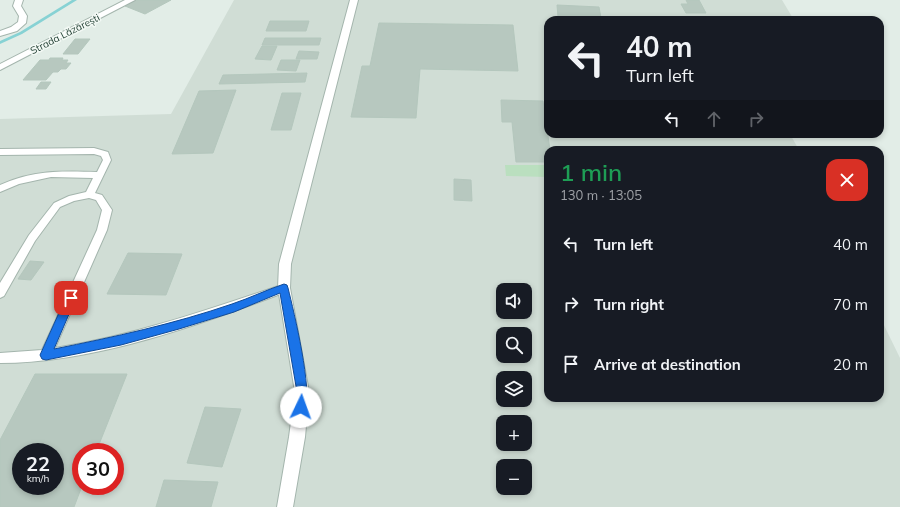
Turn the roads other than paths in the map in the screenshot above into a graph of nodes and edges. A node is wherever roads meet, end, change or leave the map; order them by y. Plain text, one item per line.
1 (19, 0) edge
2 (131, 0) edge
3 (354, 0) edge
4 (0, 34) edge
5 (0, 68) edge
6 (0, 152) edge
7 (100, 175) junction
8 (0, 189) edge
9 (89, 195) junction
10 (284, 288) junction
11 (0, 293) edge
12 (46, 355) junction
13 (0, 358) edge
14 (285, 507) edge

1 - 4 street
2 - 5 street, Strada Lăzărești
3 - 10 street
6 - 7 lane
7 - 8 lane
7 - 9 lane
9 - 11 lane
9 - 12 lane
10 - 12 lane
10 - 14 street
12 - 13 lane

